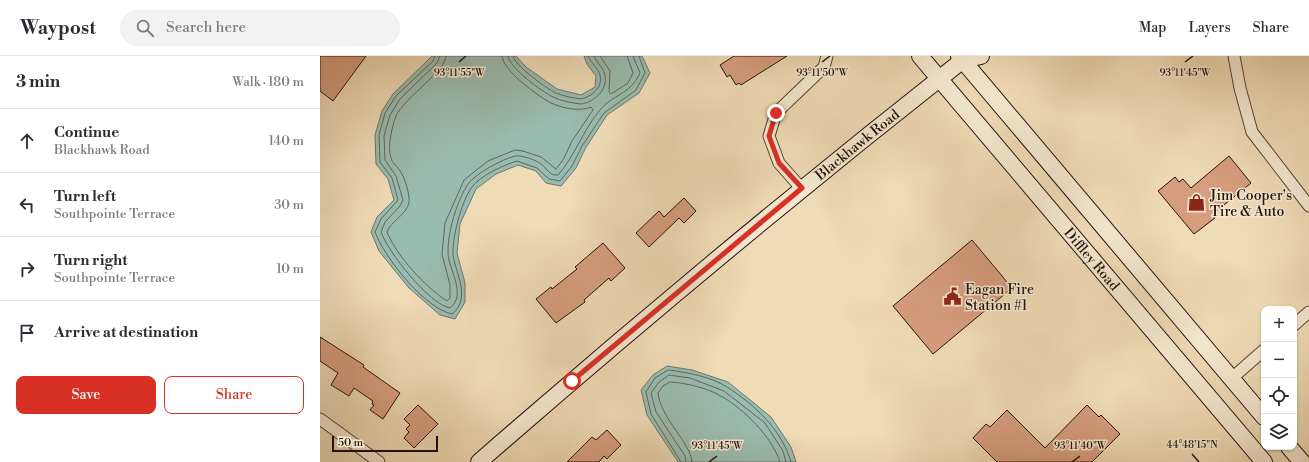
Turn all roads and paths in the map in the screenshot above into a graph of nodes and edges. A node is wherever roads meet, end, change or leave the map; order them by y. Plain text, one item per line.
1 (827, 56) edge
2 (920, 56) edge
3 (981, 56) edge
4 (1234, 56) edge
5 (962, 57) edge
6 (939, 79) junction
7 (802, 188) junction
8 (1309, 206) edge
9 (1309, 312) edge
10 (1297, 322) edge
11 (1261, 353) edge
12 (1231, 379) junction
13 (1261, 414) edge
14 (320, 419) edge
15 (1292, 450) edge
16 (379, 462) edge
17 (479, 462) edge
18 (1264, 462) edge
19 (1302, 462) edge

1 - 7 street
2 - 6 main road, Diffley Road
3 - 5 main road, Blackhawk Road
4 - 8 street
5 - 6 main road, Blackhawk Road
5 - 12 main road
6 - 7 main road, Blackhawk Road
6 - 18 main road, Diffley Road
7 - 17 main road, Blackhawk Road
9 - 10 street
11 - 12 street
12 - 13 main road
14 - 16 street
15 - 19 main road

